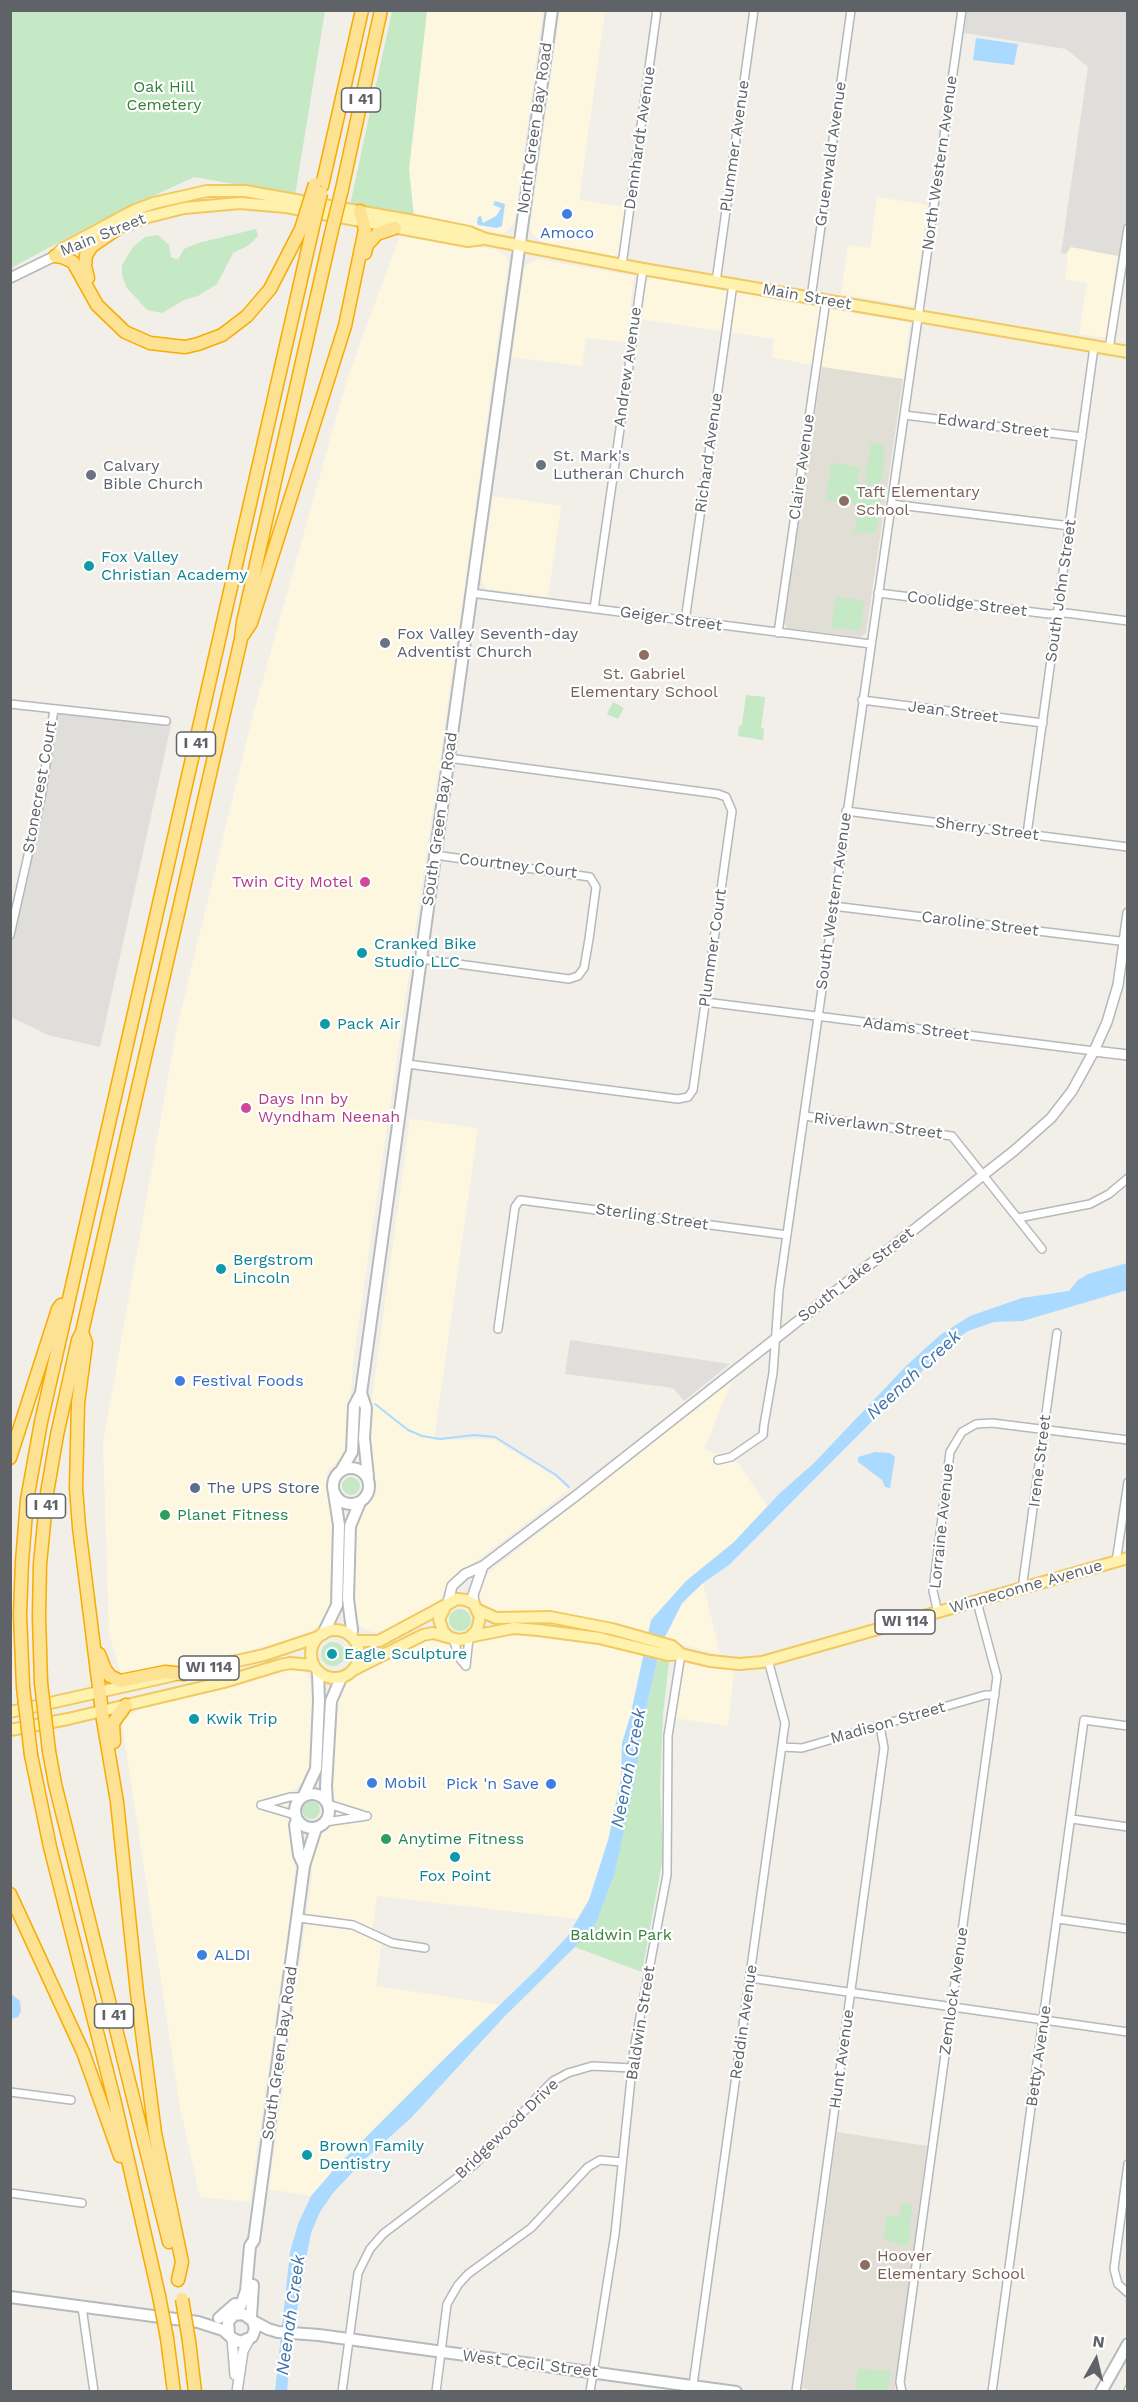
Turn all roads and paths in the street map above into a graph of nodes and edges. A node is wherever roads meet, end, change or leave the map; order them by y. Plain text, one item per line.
1 (362, 10) edge
2 (381, 10) edge
3 (552, 10) edge
4 (657, 10) edge
5 (754, 10) edge
6 (851, 10) edge
7 (962, 10) edge
8 (362, 217) junction
9 (394, 228) junction
10 (1128, 228) edge
11 (117, 229) junction
12 (307, 230) junction
13 (486, 239) junction
14 (519, 245) junction
15 (55, 256) junction
16 (622, 265) junction
17 (643, 268) junction
18 (10, 278) edge
19 (716, 282) junction
20 (733, 284) junction
21 (811, 298) junction
22 (826, 300) junction
23 (102, 309) junction
24 (918, 316) junction
25 (345, 326) junction
26 (1094, 346) junction
27 (1109, 349) junction
28 (1128, 352) edge
29 (904, 415) junction
30 (1082, 437) junction
31 (891, 504) junction
32 (1070, 526) junction
33 (471, 593) junction
34 (878, 593) junction
35 (594, 609) junction
36 (1058, 614) junction
37 (685, 621) junction
38 (1128, 621) edge
39 (778, 633) junction
40 (241, 639) junction
41 (871, 645) junction
42 (862, 700) junction
43 (10, 704) edge
44 (54, 709) junction
45 (166, 721) dead end
46 (1043, 723) junction
47 (448, 758) junction
48 (846, 811) junction
49 (1027, 834) junction
50 (1128, 847) edge
51 (435, 855) junction
52 (833, 906) junction
53 (1128, 913) edge
54 (10, 935) edge
55 (1126, 942) edge
56 (421, 959) junction
57 (705, 1002) junction
58 (818, 1016) junction
59 (1094, 1051) junction
60 (1128, 1055) edge
61 (407, 1064) junction
62 (804, 1116) junction
63 (984, 1175) junction
64 (1128, 1178) edge
65 (1018, 1218) junction
66 (787, 1235) junction
67 (1042, 1249) dead end
68 (68, 1298) junction
69 (498, 1329) dead end
70 (82, 1332) junction
71 (1057, 1333) dead end
72 (774, 1340) junction
73 (361, 1393) junction
74 (1044, 1430) junction
75 (1128, 1440) edge
76 (10, 1458) edge
77 (718, 1460) dead end
78 (341, 1471) junction
79 (368, 1477) junction
80 (1128, 1482) edge
81 (334, 1493) junction
82 (360, 1502) junction
83 (1122, 1560) edge
84 (483, 1566) junction
85 (468, 1572) junction
86 (1022, 1589) junction
87 (976, 1602) junction
88 (475, 1603) junction
89 (447, 1604) junction
90 (938, 1613) junction
91 (94, 1634) junction
92 (320, 1635) junction
93 (471, 1637) junction
94 (353, 1638) junction
95 (450, 1638) junction
96 (646, 1644) junction
97 (681, 1654) junction
98 (768, 1660) junction
99 (314, 1668) junction
100 (353, 1670) junction
101 (184, 1674) junction
102 (341, 1678) junction
103 (99, 1692) junction
104 (995, 1695) junction
105 (126, 1705) junction
106 (102, 1711) junction
107 (10, 1712) edge
108 (1128, 1725) edge
109 (880, 1726) junction
110 (10, 1730) edge
111 (782, 1747) junction
112 (303, 1796) junction
113 (117, 1802) junction
114 (328, 1803) junction
115 (296, 1817) junction
116 (1072, 1819) junction
117 (321, 1825) junction
118 (1128, 1827) edge
119 (304, 1866) junction
120 (10, 1894) edge
121 (299, 1918) junction
122 (1058, 1919) junction
123 (1128, 1929) edge
124 (425, 1948) dead end
125 (750, 1978) junction
126 (851, 1993) junction
127 (952, 2007) junction
128 (1044, 2021) junction
129 (1128, 2032) edge
130 (632, 2068) junction
131 (10, 2092) edge
132 (70, 2100) dead end
133 (622, 2162) junction
134 (1128, 2164) edge
135 (10, 2193) edge
136 (82, 2203) dead end
137 (139, 2204) junction
138 (252, 2243) junction
139 (178, 2280) junction
140 (1128, 2293) edge
141 (10, 2297) edge
142 (82, 2307) junction
143 (252, 2315) junction
144 (232, 2317) junction
145 (219, 2318) junction
146 (198, 2322) junction
147 (280, 2332) junction
148 (231, 2337) junction
149 (250, 2339) junction
150 (349, 2340) junction
151 (1128, 2344) edge
152 (441, 2352) junction
153 (592, 2372) junction
154 (693, 2385) junction
155 (237, 2390) edge
156 (94, 2391) edge
157 (174, 2391) edge
158 (195, 2391) edge
159 (342, 2391) edge
160 (436, 2391) edge
161 (590, 2391) edge
162 (736, 2391) edge
163 (796, 2391) edge
164 (902, 2391) edge
165 (992, 2391) edge
166 (1101, 2391) edge

1 - 12 highway, I 41, bridge
2 - 40 highway, I 41, bridge
3 - 14 main road, North Green Bay Road
4 - 16 street, Dennhardt Avenue
5 - 19 street, Plummer Avenue
6 - 21 street, Gruenwald Avenue
7 - 24 street, North Western Avenue
8 - 9 main road, Main Street
8 - 11 main road, Main Street
8 - 13 main road, Main Street
8 - 15 main road, Main Street
8 - 25 highway
9 - 13 main road, Main Street
9 - 25 highway
10 - 27 street
11 - 15 main road, Main Street
11 - 23 highway
12 - 23 highway
12 - 68 highway, I 41
13 - 14 main road, Main Street
14 - 16 main road, Main Street
14 - 33 main road, South Green Bay Road
15 - 18 street
15 - 23 highway
16 - 17 main road, Main Street
17 - 19 main road, Main Street
17 - 35 street, Andrew Avenue
19 - 20 main road, Main Street
20 - 21 main road, Main Street
20 - 37 street, Richard Avenue
21 - 22 main road, Main Street
22 - 24 main road, Main Street
22 - 39 street, Claire Avenue
24 - 26 main road, Main Street
24 - 29 street, South Western Avenue
25 - 40 highway
26 - 27 main road, Main Street
26 - 30 street, South John Street
27 - 28 main road, Main Street
29 - 30 street, Edward Street
29 - 31 street, South Western Avenue
30 - 32 street, South John Street
31 - 32 street
31 - 34 street, South Western Avenue
32 - 36 street, South John Street
33 - 35 street, Geiger Street
33 - 47 main road, South Green Bay Road
34 - 36 street, Coolidge Street
34 - 41 street, South Western Avenue
35 - 37 street, Geiger Street
36 - 38 street, Coolidge Street
36 - 46 street, South John Street
37 - 39 street, Geiger Street
39 - 41 street, Geiger Street
40 - 70 highway, I 41
41 - 42 street, South Western Avenue
42 - 46 street, Jean Street
42 - 48 street, South Western Avenue
43 - 44 street
44 - 45 street
44 - 54 street, Stonecrest Court
46 - 49 street, South John Street
47 - 51 main road, South Green Bay Road
47 - 57 street, Plummer Court
48 - 49 street, Sherry Street
48 - 52 street, South Western Avenue
49 - 50 street, Sherry Street
51 - 56 main road, South Green Bay Road
51 - 56 street, Courtney Court
52 - 55 street, Caroline Street
52 - 58 street, South Western Avenue
53 - 55 street, South Lake Street
55 - 59 street, South Lake Street
56 - 61 main road, South Green Bay Road
57 - 58 street, Adams Street
57 - 61 street, Plummer Court
58 - 59 street, Adams Street
58 - 62 street, South Western Avenue
59 - 60 street, Adams Street
59 - 63 street, South Lake Street
61 - 73 main road, South Green Bay Road
62 - 63 street, Riverlawn Street
62 - 66 street, South Western Avenue
63 - 65 street, Riverlawn Street
63 - 72 street, South Lake Street
64 - 65 street
65 - 67 street, Riverlawn Street
66 - 69 street, Sterling Street
66 - 72 street, South Western Avenue
68 - 76 highway
68 - 137 highway, I 41, bridge
70 - 91 highway
70 - 139 highway, I 41, bridge
71 - 74 street, Irene Street
72 - 77 street, South Western Avenue
72 - 84 street, South Lake Street
73 - 78 main road, South Green Bay Road
73 - 79 main road, South Green Bay Road
74 - 75 street, Lorraine Avenue
74 - 86 street, Irene Street
74 - 90 street, Lorraine Avenue
78 - 79 main road
78 - 81 main road
79 - 82 main road
80 - 83 street
81 - 82 main road
81 - 92 main road
82 - 94 main road
83 - 86 main road, Winneconne Avenue / WI 114
84 - 85 street, South Lake Street
84 - 88 street
85 - 88 street
85 - 89 street, South Lake Street
86 - 87 main road, Winneconne Avenue / WI 114
87 - 90 main road, Winneconne Avenue / WI 114
87 - 104 street, Zemlock Avenue
88 - 89 main road
88 - 93 main road
88 - 96 main road, Winneconne Avenue / WI 114
89 - 94 main road
89 - 95 main road
90 - 98 main road, Winneconne Avenue / WI 114
91 - 101 highway
91 - 103 highway
92 - 94 main road
92 - 99 main road
92 - 101 main road, WI 114
93 - 95 main road
93 - 95 street
93 - 96 main road, Winneconne Avenue / WI 114
94 - 100 main road
95 - 100 main road
96 - 97 main road, Winneconne Avenue / WI 114
97 - 98 main road, Winneconne Avenue / WI 114
97 - 130 street, Baldwin Street
98 - 111 street, Reddin Avenue
99 - 102 main road
99 - 105 main road, WI 114
99 - 112 main road
100 - 102 main road
101 - 103 main road, WI 114
102 - 114 main road
103 - 106 highway
103 - 107 main road, WI 114
104 - 109 street, Madison Street
104 - 127 street, Zemlock Avenue
105 - 106 main road, WI 114
105 - 113 highway
106 - 110 main road, WI 114
106 - 113 highway
108 - 116 street, Betty Avenue
109 - 111 street, Madison Street
109 - 126 street, Hunt Avenue
111 - 125 street, Reddin Avenue
112 - 114 main road
112 - 115 main road
112 - 115 street
113 - 139 highway
114 - 117 main road
114 - 117 street
115 - 117 main road
115 - 119 main road, South Green Bay Road
116 - 118 street
116 - 122 street, Betty Avenue
117 - 119 main road, South Green Bay Road
119 - 121 main road, South Green Bay Road
120 - 137 highway
121 - 124 street
121 - 138 main road, South Green Bay Road
122 - 123 street
122 - 128 street, Betty Avenue
125 - 126 street
125 - 154 street, Reddin Avenue
126 - 127 street
126 - 163 street, Hunt Avenue
127 - 128 street
127 - 164 street, Zemlock Avenue
128 - 129 street
128 - 165 street, Betty Avenue
130 - 133 street, Baldwin Street
130 - 150 street, Bridgewood Drive
131 - 132 street
133 - 152 street
133 - 153 street, Baldwin Street
134 - 140 street
135 - 136 street
137 - 157 highway, I 41, bridge
138 - 143 main road, South Green Bay Road
138 - 144 main road, South Green Bay Road
138 - 145 main road
139 - 158 highway, I 41, bridge
141 - 142 main road
142 - 146 main road
142 - 156 street
143 - 144 main road
143 - 147 main road
143 - 149 main road
144 - 145 main road
144 - 148 main road
145 - 146 main road
146 - 148 main road
147 - 149 main road
147 - 150 main road, West Cecil Street
148 - 149 main road
148 - 155 street
149 - 155 street
150 - 152 main road, West Cecil Street
150 - 159 street, Bridgewood Drive
151 - 166 main road
152 - 153 main road, West Cecil Street
152 - 160 street
153 - 154 main road, West Cecil Street
153 - 161 street, Baldwin Street
154 - 162 main road, West Cecil Street

